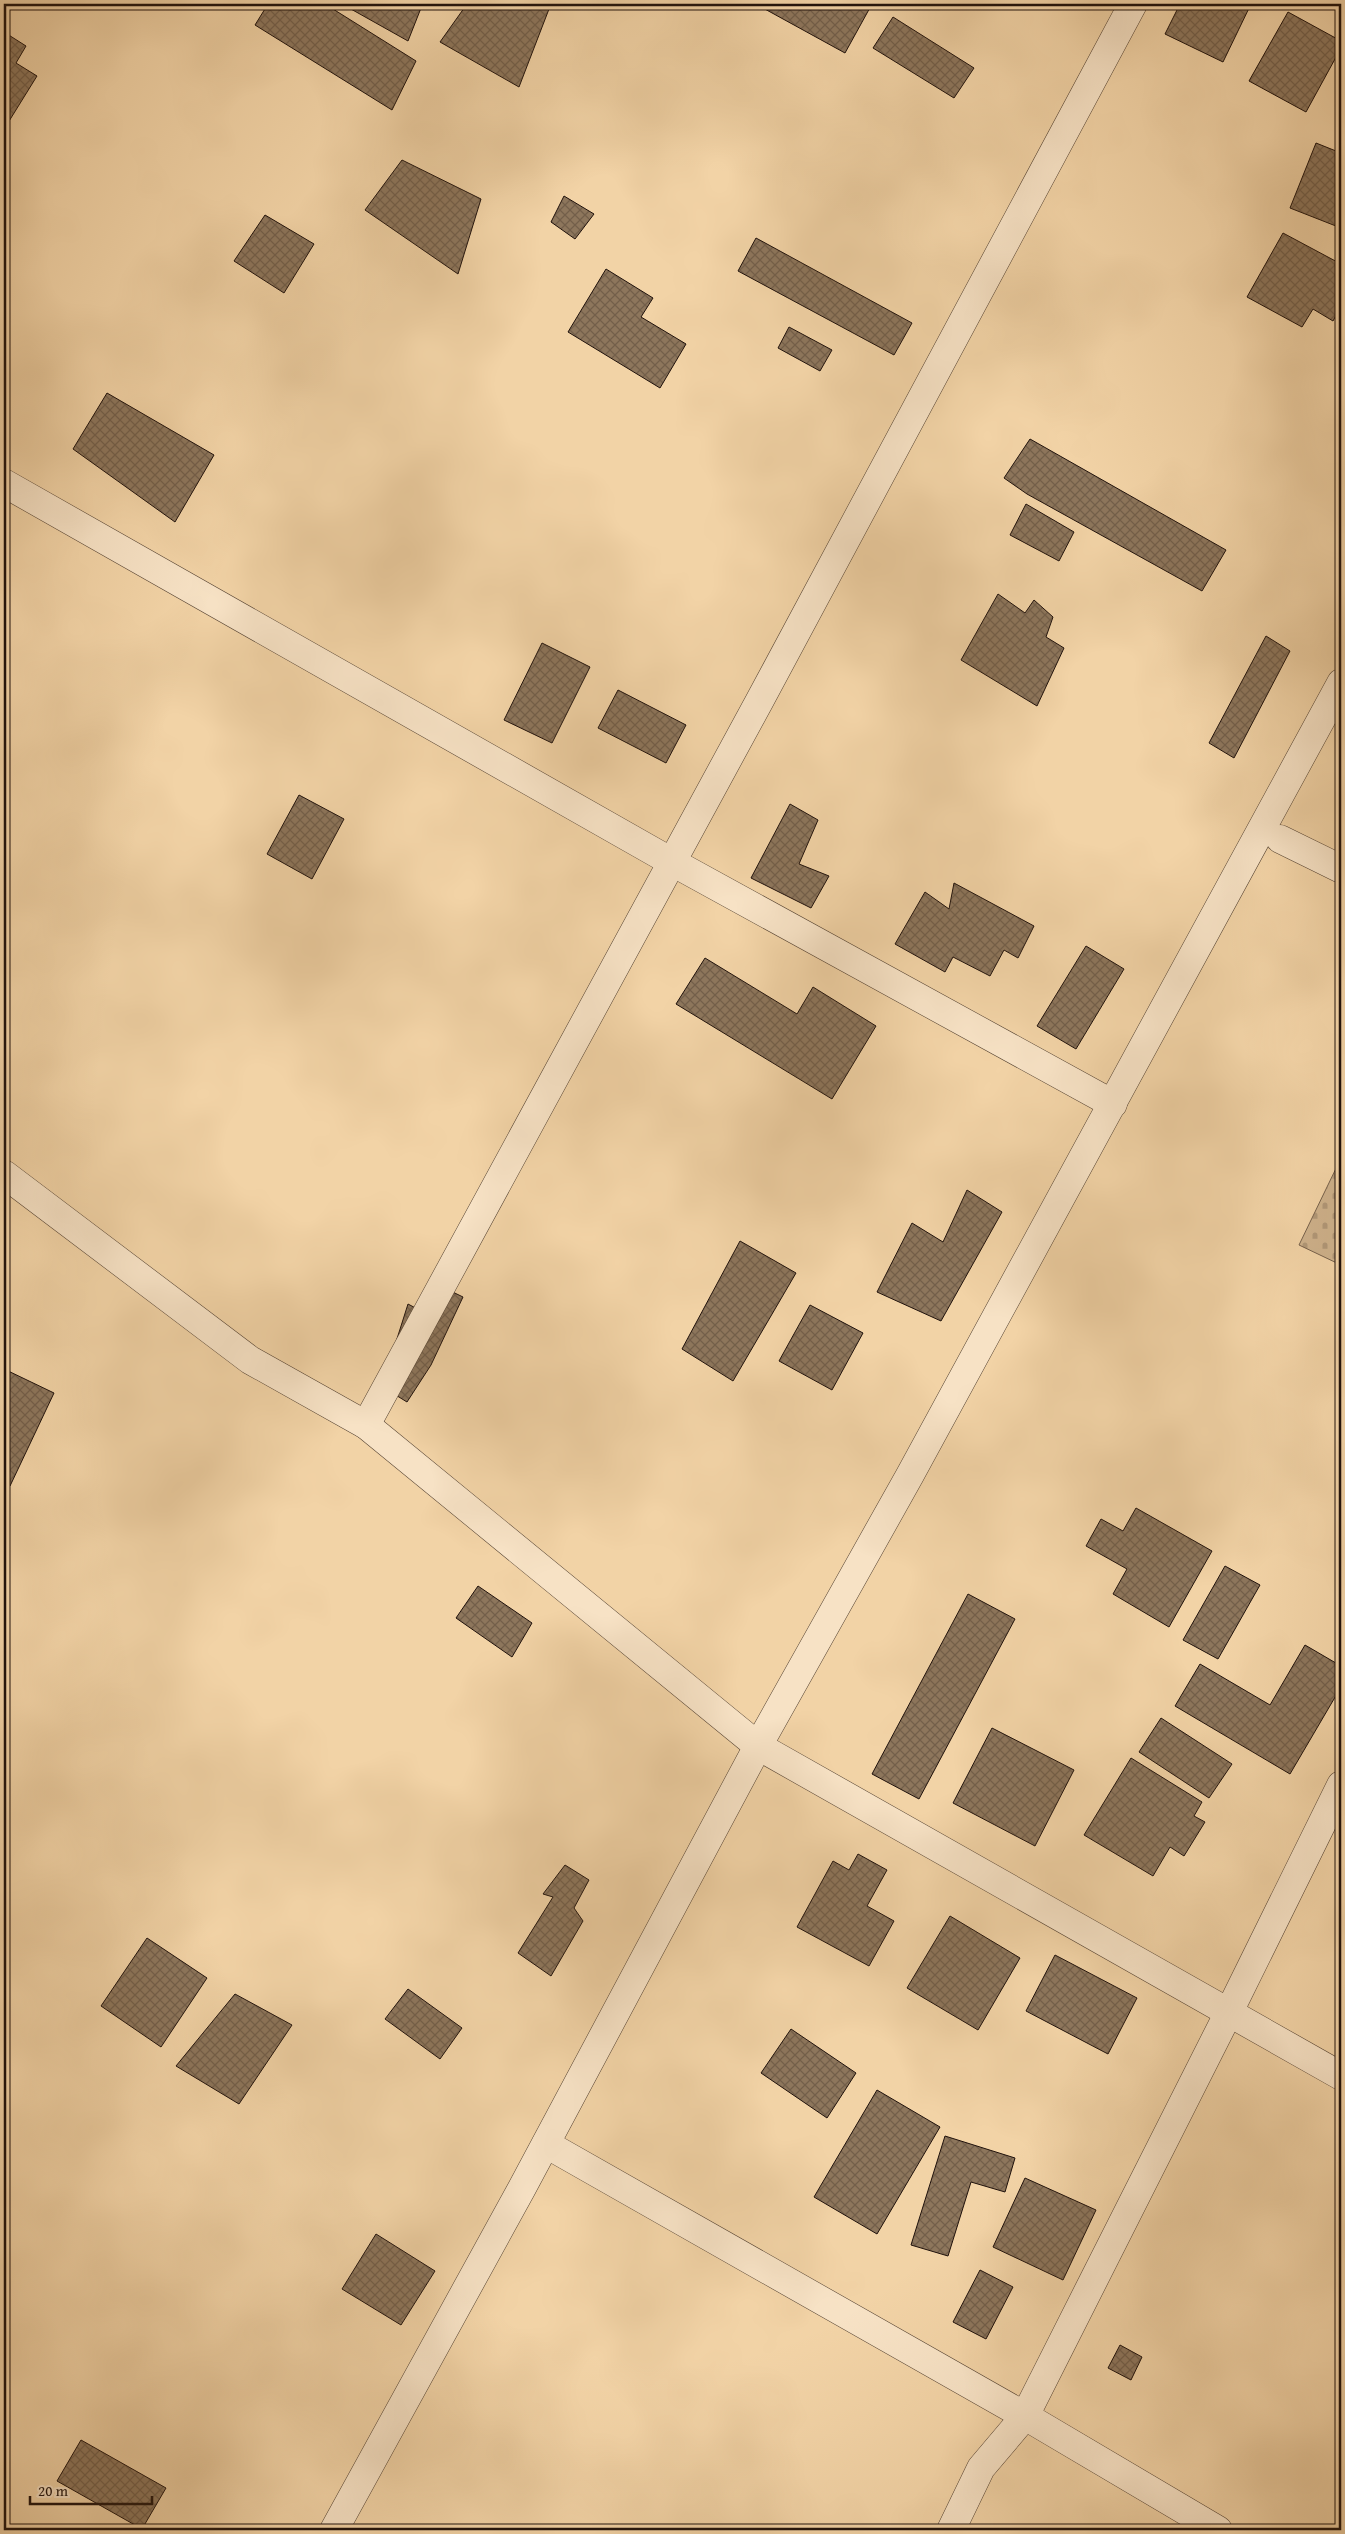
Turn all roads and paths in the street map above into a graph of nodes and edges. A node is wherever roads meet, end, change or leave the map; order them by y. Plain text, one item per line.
1 (1133, 4) edge
2 (4, 483) edge
3 (1341, 683) edge
4 (1280, 839) dead end
5 (672, 862) junction
6 (1341, 869) edge
7 (1113, 1104) junction
8 (4, 1174) edge
9 (366, 1424) junction
10 (758, 1746) junction
11 (1341, 1785) edge
12 (1230, 2012) junction
13 (1341, 2076) edge
14 (546, 2144) junction
15 (1025, 2416) junction
16 (334, 2530) edge
17 (951, 2530) edge
18 (1218, 2530) edge

1 - 5 street
2 - 5 street
3 - 7 street
4 - 6 street
5 - 7 street
5 - 9 street
7 - 10 street
8 - 9 street
9 - 10 street
10 - 12 street
10 - 14 street
11 - 12 street
12 - 13 street
12 - 15 street
14 - 15 street
14 - 16 street
15 - 17 street
15 - 18 street

